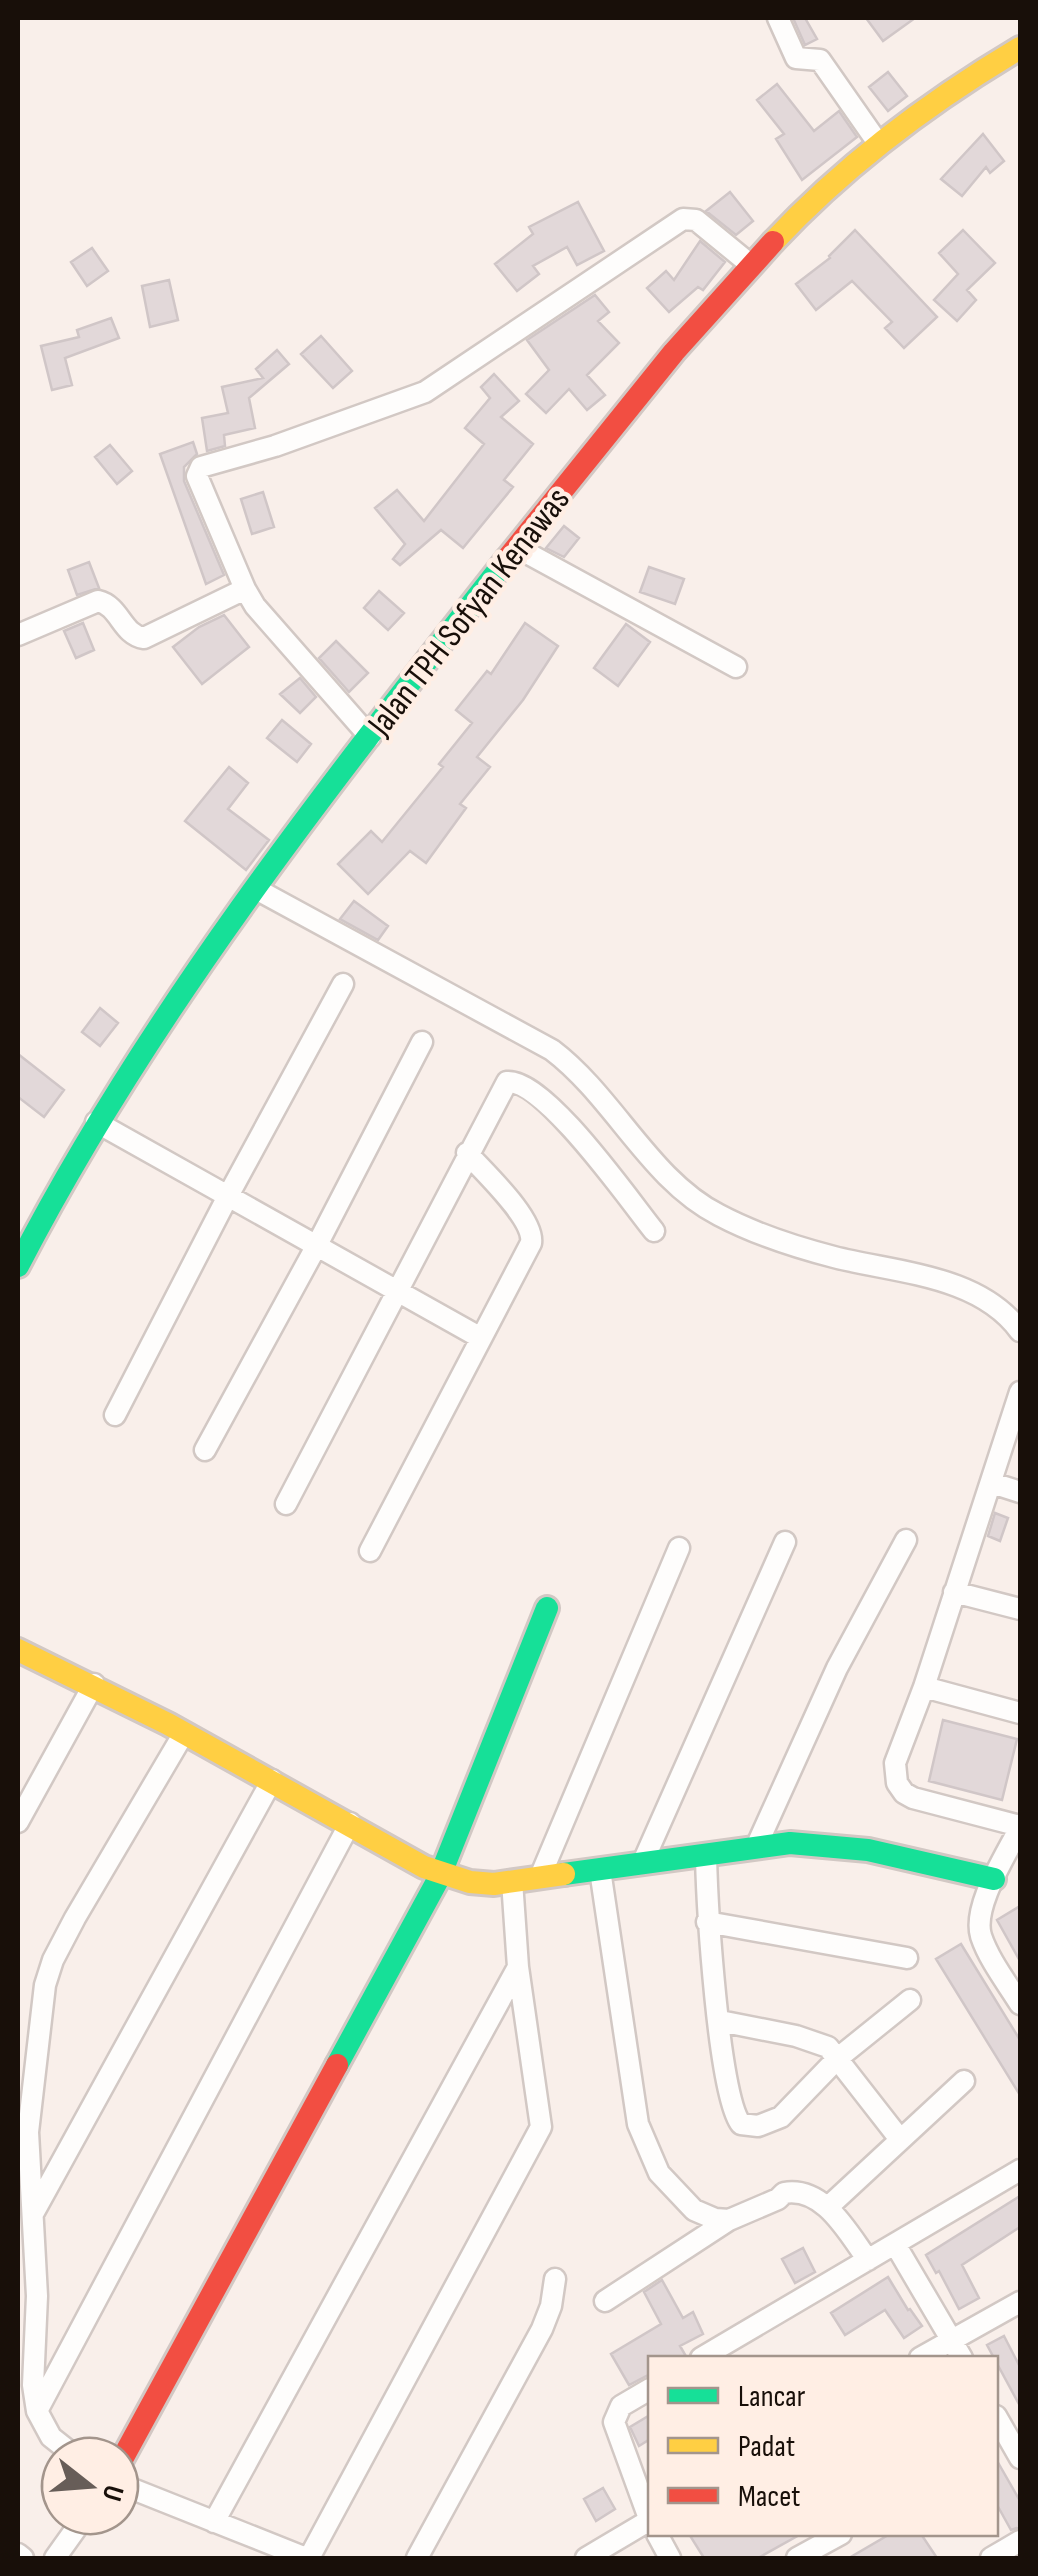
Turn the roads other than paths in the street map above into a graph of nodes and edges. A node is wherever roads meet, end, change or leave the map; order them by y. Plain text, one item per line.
1 (778, 18) edge
2 (1020, 48) edge
3 (878, 143) junction
4 (751, 265) junction
5 (516, 546) junction
6 (245, 589) junction
7 (18, 635) edge
8 (736, 667) dead end
9 (370, 738) junction
10 (256, 889) junction
11 (343, 984) dead end
12 (422, 1042) dead end
13 (96, 1122) junction
14 (467, 1153) junction
15 (228, 1196) junction
16 (654, 1231) dead end
17 (24, 1241) edge
18 (317, 1245) junction
19 (18, 1266) edge
20 (398, 1290) junction
21 (1020, 1331) edge
22 (481, 1338) junction
23 (1020, 1392) edge
24 (115, 1416) dead end
25 (205, 1450) dead end
26 (992, 1483) junction
27 (1020, 1492) edge
28 (286, 1504) dead end
29 (906, 1540) dead end
30 (785, 1542) dead end
31 (679, 1548) dead end
32 (370, 1550) dead end
33 (954, 1592) junction
34 (547, 1608) dead end
35 (1020, 1610) edge
36 (18, 1650) edge
37 (94, 1684) junction
38 (924, 1687) junction
39 (1020, 1713) edge
40 (184, 1734) junction
41 (272, 1780) junction
42 (18, 1822) edge
43 (350, 1823) junction
44 (1020, 1826) edge
45 (756, 1847) junction
46 (706, 1856) junction
47 (642, 1864) junction
48 (600, 1870) junction
49 (440, 1876) junction
50 (540, 1877) junction
51 (994, 1879) junction
52 (512, 1881) junction
53 (708, 1922) junction
54 (908, 1958) dead end
55 (518, 1967) junction
56 (910, 2000) dead end
57 (1020, 2004) edge
58 (720, 2021) junction
59 (838, 2058) junction
60 (964, 2081) dead end
61 (899, 2138) junction
62 (1020, 2170) edge
63 (828, 2207) junction
64 (34, 2213) junction
65 (729, 2220) junction
66 (895, 2244) junction
67 (868, 2260) junction
68 (555, 2278) dead end
69 (605, 2301) dead end
70 (1020, 2302) edge
71 (957, 2350) edge
72 (704, 2356) edge
73 (929, 2356) edge
74 (648, 2389) edge
75 (37, 2411) junction
76 (50, 2436) edge
77 (134, 2436) edge
78 (1008, 2439) edge
79 (1020, 2458) edge
80 (140, 2492) edge
81 (648, 2515) edge
82 (648, 2521) edge
83 (214, 2522) junction
84 (70, 2536) edge
85 (658, 2536) edge
86 (837, 2536) edge
87 (1020, 2541) edge
88 (54, 2558) edge
89 (307, 2558) edge
90 (418, 2558) edge
91 (586, 2558) edge
92 (670, 2558) edge
93 (797, 2558) edge
94 (991, 2558) edge

1 - 3 street
2 - 3 street, Jalan TPH Sofyan Kenawas
3 - 4 street, Jalan TPH Sofyan Kenawas
4 - 5 street, Jalan TPH Sofyan Kenawas
4 - 6 street
5 - 8 street
5 - 9 street, Jalan TPH Sofyan Kenawas
6 - 7 street
6 - 9 street
9 - 10 street, Jalan TPH Sofyan Kenawas
10 - 13 street, Jalan TPH Sofyan Kenawas
10 - 21 street
11 - 15 street
12 - 18 street
13 - 15 street
13 - 17 street, Jalan TPH Sofyan Kenawas
14 - 16 street
14 - 20 street
14 - 22 street
15 - 18 street
15 - 24 street
17 - 19 street, Jalan TPH Sofyan Kenawas
18 - 20 street
18 - 25 street
20 - 22 street
20 - 28 street
22 - 32 street
23 - 26 street
26 - 27 street
26 - 33 street
29 - 45 street
30 - 47 street
31 - 50 street
33 - 35 street
33 - 38 street
34 - 49 street
36 - 37 street
37 - 40 street
37 - 42 street
38 - 39 street
38 - 44 street
40 - 41 street
40 - 64 street
41 - 43 street
41 - 64 street
43 - 49 street
43 - 75 street
44 - 51 street
45 - 46 street
45 - 51 street
46 - 47 street
46 - 53 street
47 - 48 street
48 - 50 street
48 - 65 street
49 - 52 street
49 - 77 street
50 - 52 street
51 - 57 street
52 - 55 street
53 - 54 street
53 - 58 street
55 - 83 street
55 - 89 street
56 - 59 street
58 - 59 street
58 - 59 street
59 - 61 street
60 - 61 street
61 - 63 street
62 - 66 street
63 - 65 street
63 - 67 street
64 - 75 street
65 - 69 street
66 - 67 street
66 - 71 street
67 - 72 street
68 - 90 street
70 - 71 street
71 - 73 street
74 - 81 street
75 - 76 street
78 - 79 street
80 - 83 street
82 - 91 street
83 - 89 street
84 - 88 street
85 - 92 street
86 - 93 street
87 - 94 street

